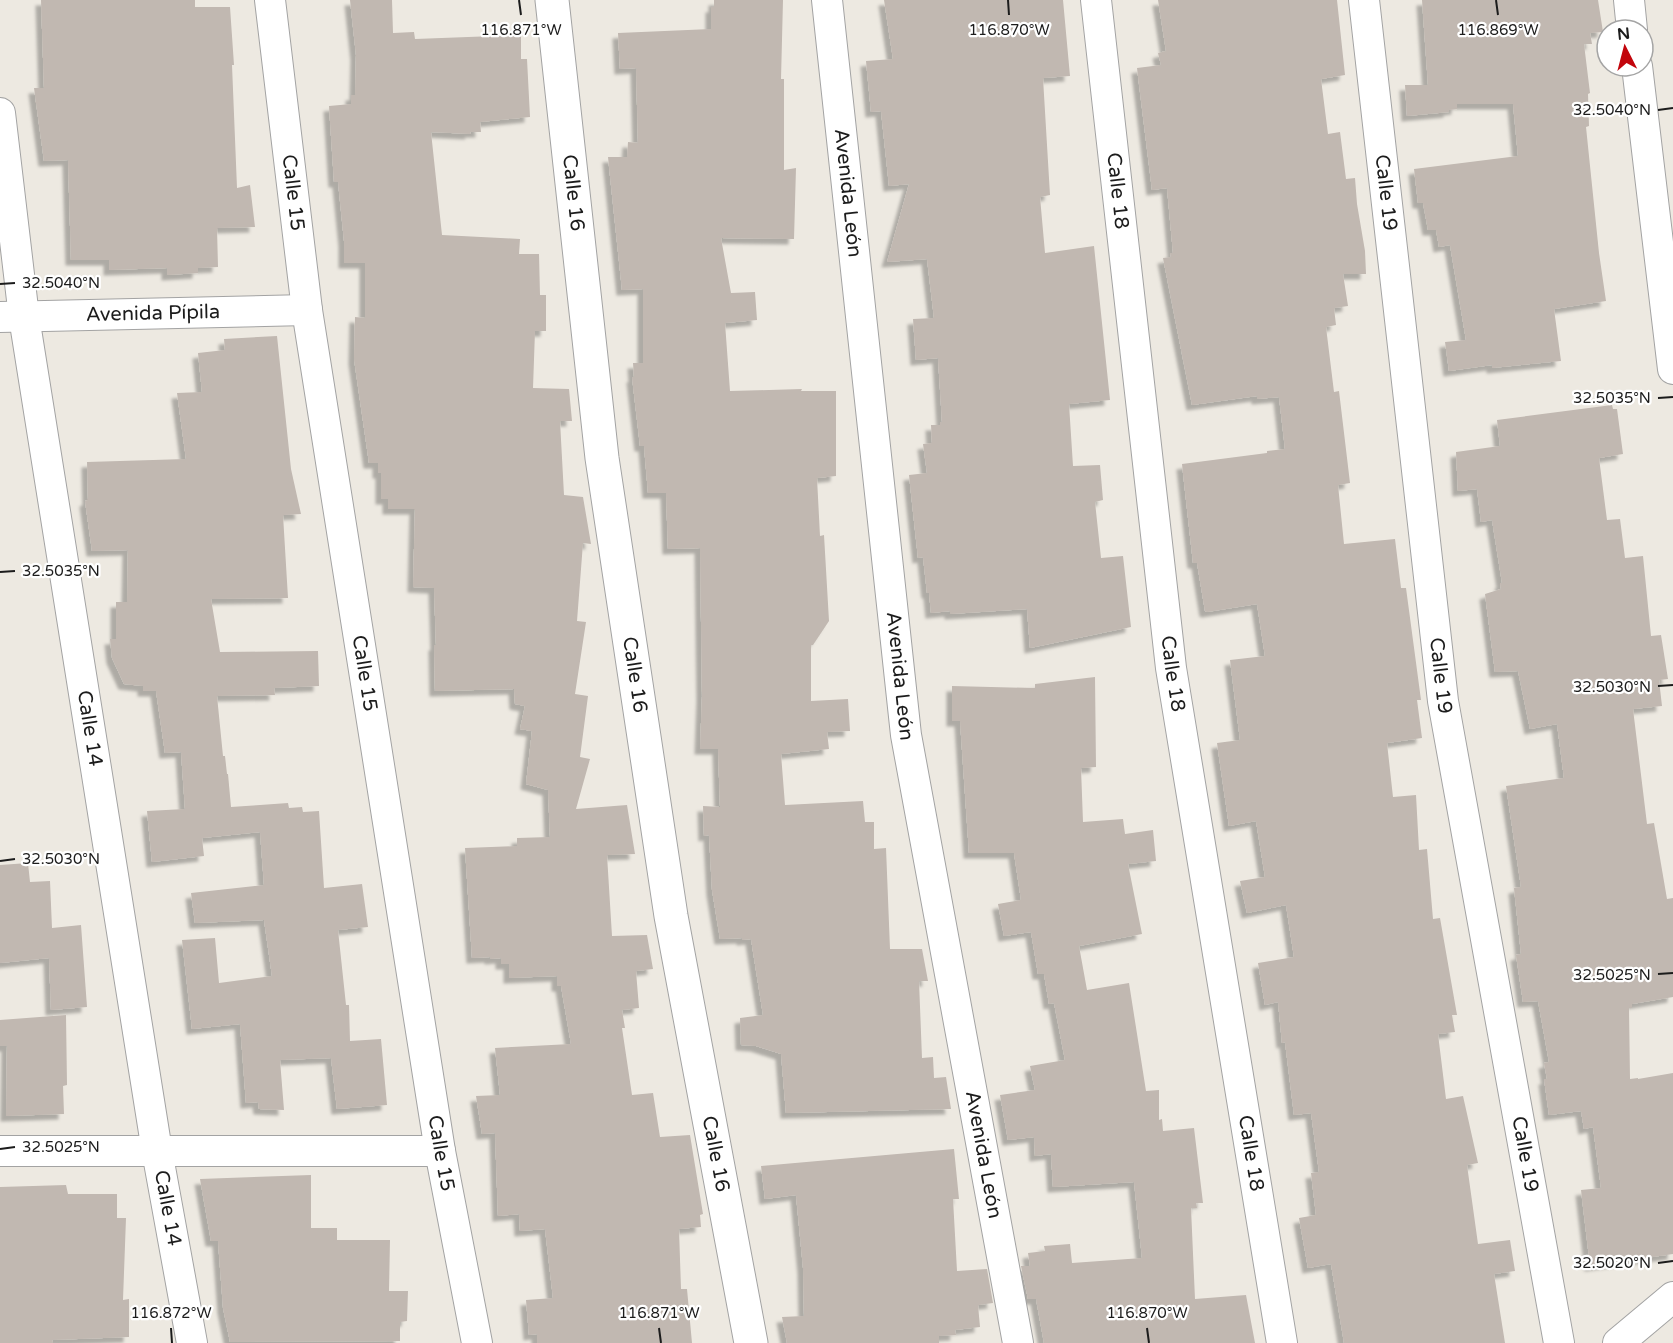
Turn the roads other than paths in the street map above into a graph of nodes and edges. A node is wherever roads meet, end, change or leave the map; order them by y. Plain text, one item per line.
1 (270, 0) edge
2 (552, 0) edge
3 (828, 0) edge
4 (1096, 0) edge
5 (1364, 0) edge
6 (1629, 0) edge
7 (1631, 18) edge
8 (1638, 78) edge
9 (0, 113) edge
10 (307, 310) junction
11 (12, 317) edge
12 (1673, 369) edge
13 (0, 1151) edge
14 (157, 1151) junction
15 (440, 1151) junction
16 (1673, 1297) edge
17 (192, 1343) edge
18 (477, 1343) edge
19 (751, 1343) edge
20 (1018, 1343) edge
21 (1282, 1343) edge
22 (1559, 1343) edge
23 (1618, 1343) edge

1 - 10 street, Calle 15
2 - 19 street, Calle 16
3 - 20 street, Avenida León
4 - 21 street, Calle 18
5 - 22 street, Calle 19
6 - 7 street
8 - 12 street
9 - 11 street, Calle 14
10 - 11 street, Avenida Pípila
10 - 15 street, Calle 15
11 - 14 street, Calle 14
13 - 14 street
14 - 15 street
14 - 17 street, Calle 14
15 - 18 street, Calle 15
16 - 23 street

